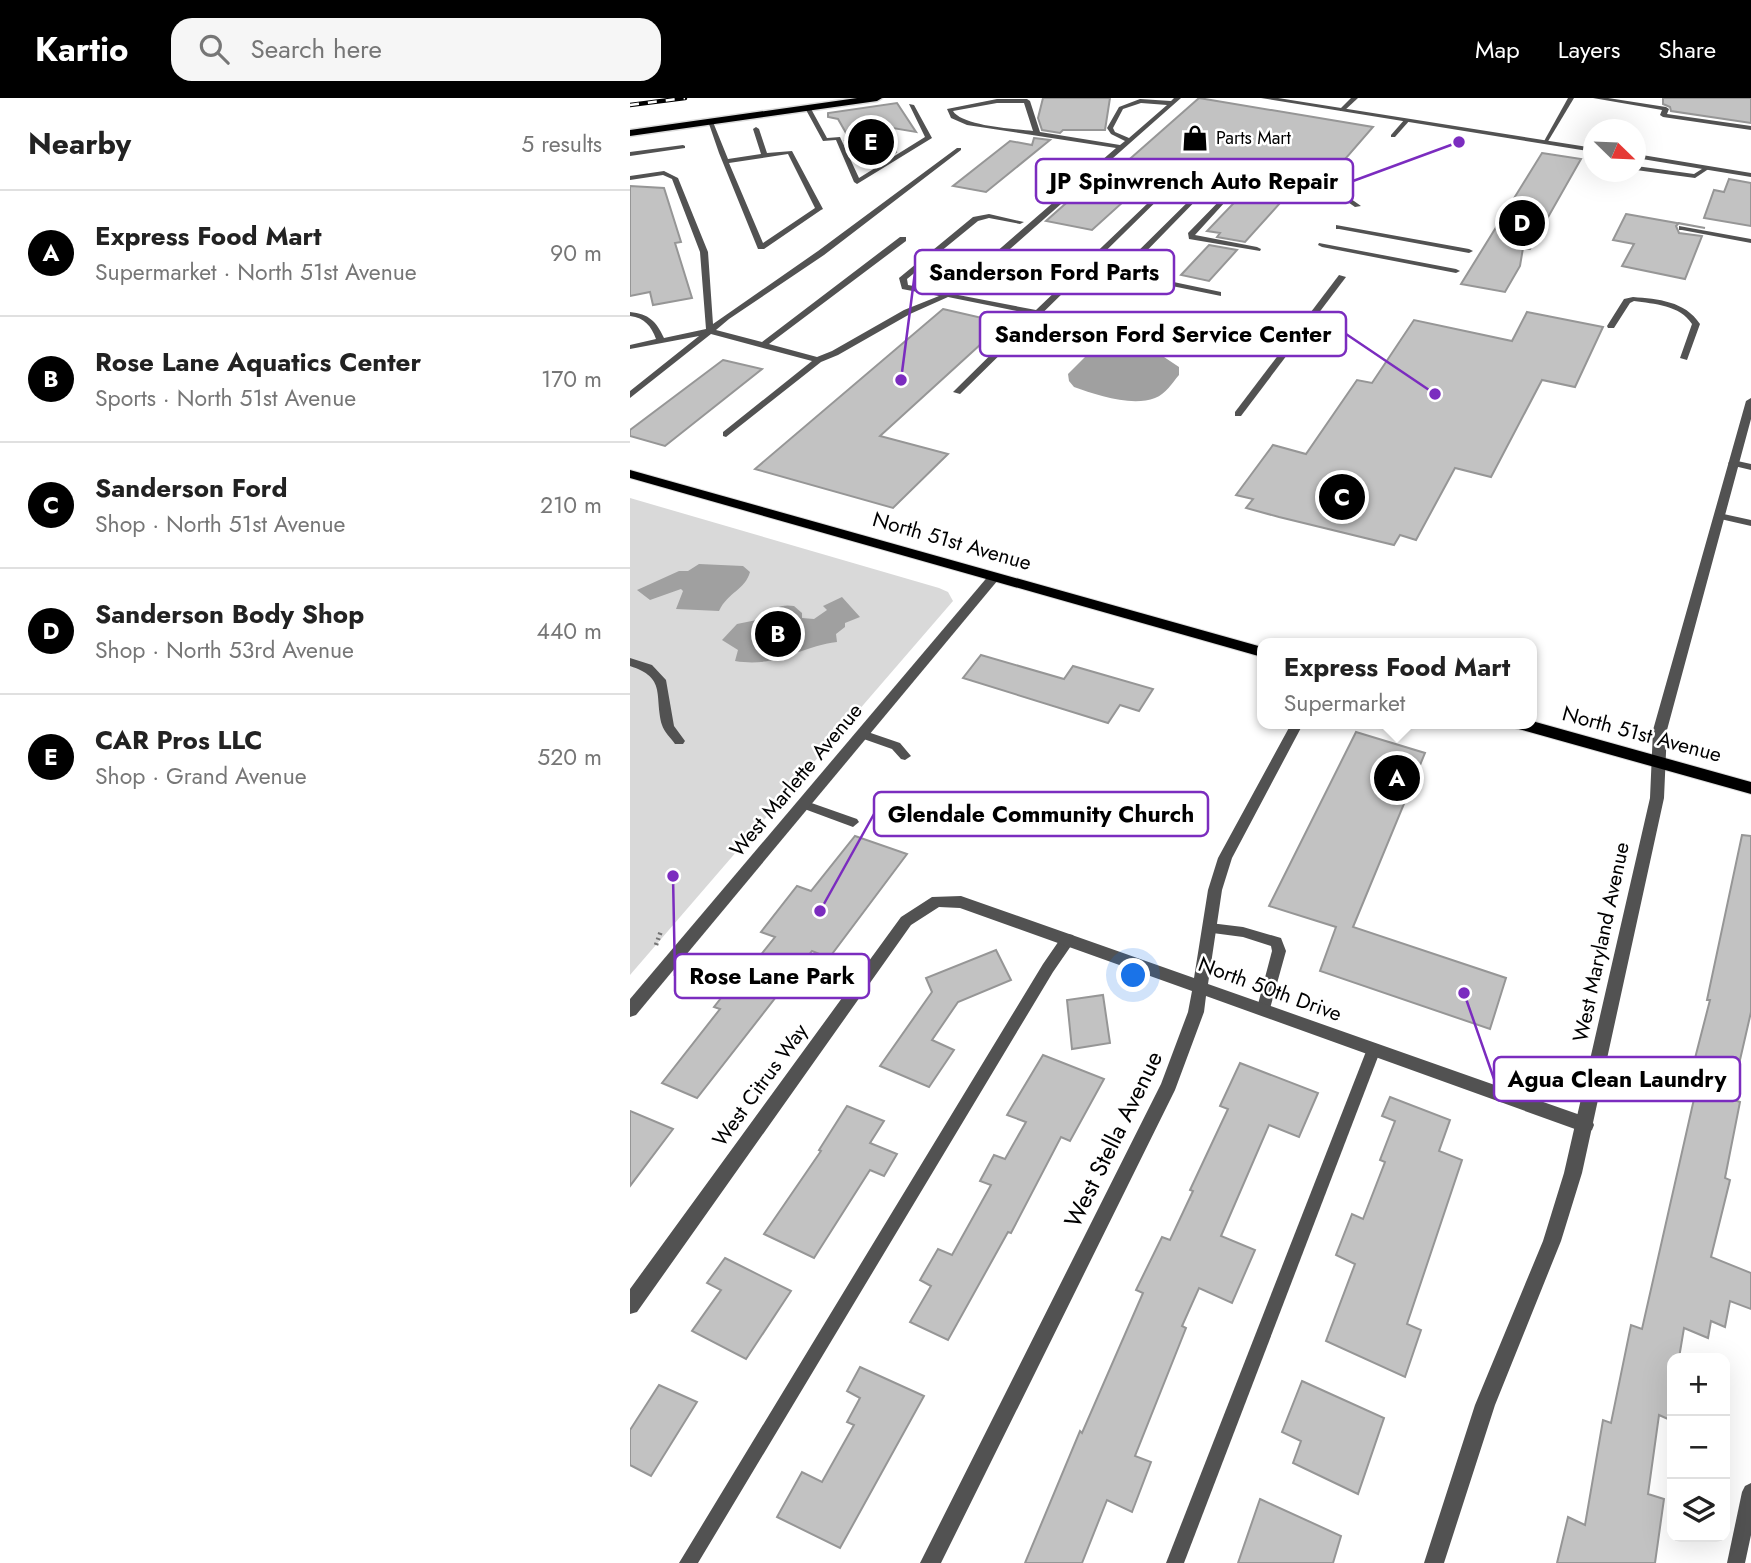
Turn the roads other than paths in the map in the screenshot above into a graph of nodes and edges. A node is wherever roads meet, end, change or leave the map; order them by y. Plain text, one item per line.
1 (801, 98) edge
2 (877, 98) edge
3 (1265, 98) edge
4 (1354, 98) edge
5 (1571, 98) edge
6 (1596, 98) edge
7 (1175, 101) edge
8 (1637, 101) edge
9 (911, 105) dead end
10 (808, 108) junction
11 (1342, 110) junction
12 (1407, 120) junction
13 (630, 122) edge
14 (710, 122) junction
15 (1751, 128) edge
16 (756, 129) dead end
17 (630, 133) edge
18 (1037, 133) junction
19 (1393, 136) dead end
20 (1129, 140) junction
21 (1545, 142) junction
22 (682, 146) dead end
23 (1121, 147) junction
24 (1583, 148) edge
25 (960, 149) dead end
26 (630, 154) edge
27 (765, 156) junction
28 (1646, 158) edge
29 (726, 161) junction
30 (1707, 168) junction
31 (1646, 170) edge
32 (1751, 175) edge
33 (630, 178) edge
34 (1357, 206) dead end
35 (1020, 222) dead end
36 (1339, 227) dead end
37 (1682, 228) dead end
38 (903, 239) dead end
39 (1751, 241) edge
40 (1322, 245) dead end
41 (1257, 249) dead end
42 (1469, 251) dead end
43 (1456, 271) dead end
44 (1342, 277) dead end
45 (1218, 294) dead end
46 (947, 295) junction
47 (1037, 313) junction
48 (630, 314) edge
49 (1611, 326) dead end
50 (710, 331) junction
51 (661, 341) junction
52 (762, 346) junction
53 (630, 347) edge
54 (1685, 358) dead end
55 (818, 360) junction
56 (957, 392) dead end
57 (630, 395) edge
58 (1751, 401) edge
59 (1238, 414) dead end
60 (1747, 433) edge
61 (726, 435) dead end
62 (1733, 463) junction
63 (1751, 467) edge
64 (630, 474) edge
65 (1719, 516) junction
66 (1751, 523) edge
67 (994, 577) junction
68 (1257, 651) edge
69 (630, 662) edge
70 (1294, 729) edge
71 (1537, 729) edge
72 (862, 734) junction
73 (679, 741) dead end
74 (905, 756) dead end
75 (1659, 763) junction
76 (1751, 788) edge
77 (803, 804) junction
78 (853, 822) dead end
79 (937, 901) joint
80 (1210, 928) junction
81 (1068, 939) junction
82 (1200, 986) junction
83 (1264, 1008) junction
84 (630, 1010) edge
85 (1374, 1049) junction
86 (1586, 1125) junction
87 (630, 1305) edge
88 (1751, 1493) edge
89 (688, 1563) edge
90 (930, 1563) edge
91 (1175, 1563) edge
92 (1434, 1563) edge
93 (1736, 1563) edge

1 - 13 highway
2 - 10 highway
3 - 11 street
4 - 11 lane
5 - 21 lane
6 - 8 lane
7 - 20 lane
7 - 20 lane
8 - 15 lane
9 - 10 lane
10 - 14 highway
11 - 12 street
12 - 19 lane
12 - 21 street
14 - 17 highway
14 - 29 lane
16 - 27 lane
18 - 18 lane
18 - 23 lane
20 - 23 lane
21 - 24 street
22 - 26 lane
23 - 46 lane
25 - 50 lane
27 - 29 lane
27 - 29 lane
28 - 30 street
30 - 31 lane
30 - 32 street
33 - 50 lane
34 - 47 lane
35 - 46 lane
36 - 42 lane
37 - 39 lane
38 - 52 lane
40 - 43 lane
41 - 45 lane
44 - 59 lane
46 - 47 lane
46 - 55 lane
47 - 56 lane
48 - 51 lane
49 - 54 lane
50 - 51 lane
50 - 52 lane
50 - 57 lane
51 - 53 lane
52 - 55 lane
55 - 61 lane
58 - 60 street, West Maryland Avenue
60 - 62 street, West Maryland Avenue
62 - 63 lane
62 - 65 street, West Maryland Avenue
64 - 67 main road, North 51st Avenue
65 - 66 lane
65 - 75 street, West Maryland Avenue
67 - 68 main road, North 51st Avenue
67 - 72 street, West Marlette Avenue
69 - 73 lane
70 - 80 street, West Stella Avenue
71 - 75 main road, North 51st Avenue
72 - 74 lane
72 - 77 street, West Marlette Avenue
75 - 76 main road, North 51st Avenue
75 - 86 street, West Maryland Avenue
77 - 78 lane
77 - 84 street, West Marlette Avenue
79 - 81 street, North 50th Drive
79 - 87 street, West Citrus Way
80 - 82 street, West Stella Avenue
80 - 83 lane
81 - 82 street, North 50th Drive
81 - 89 lane
82 - 83 street, North 50th Drive
82 - 90 street, West Stella Avenue
83 - 85 street, North 50th Drive
85 - 86 street, North 50th Drive
85 - 91 lane
86 - 92 street, West Maryland Avenue
88 - 93 lane

